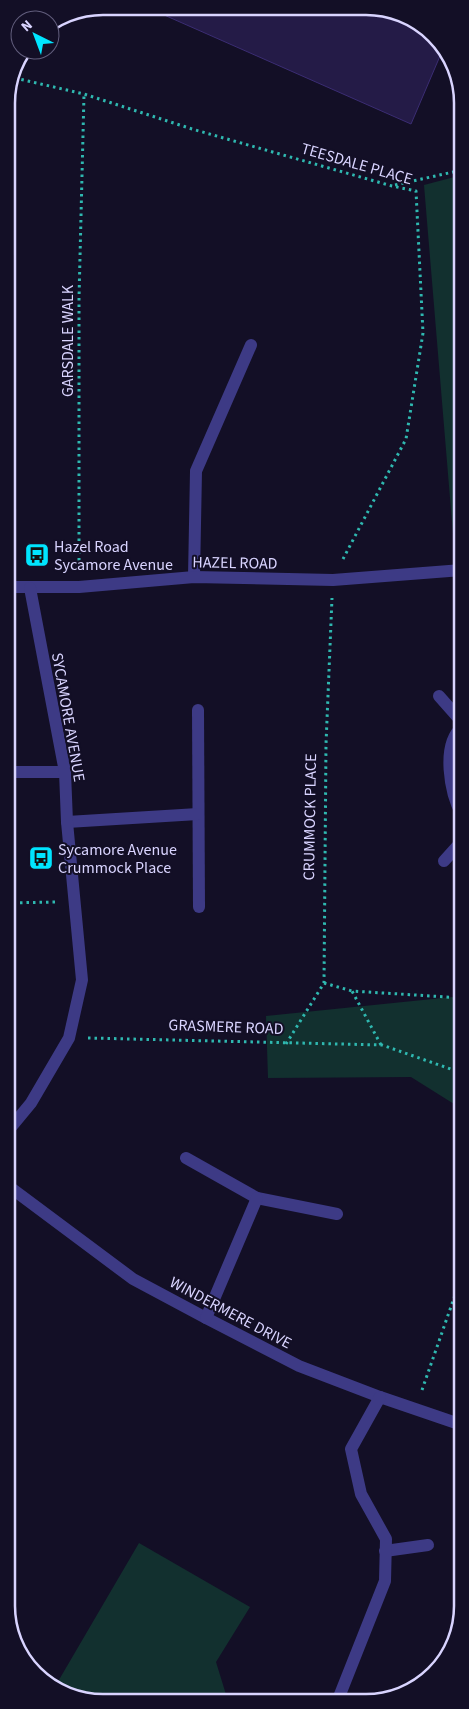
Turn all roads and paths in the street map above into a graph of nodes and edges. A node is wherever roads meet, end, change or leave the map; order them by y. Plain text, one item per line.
1 (18, 79) edge
2 (84, 94) junction
3 (454, 172) edge
4 (392, 186) junction
5 (251, 345) dead end
6 (454, 571) edge
7 (194, 577) junction
8 (332, 580) junction
9 (15, 587) edge
10 (30, 588) junction
11 (79, 588) junction
12 (439, 696) dead end
13 (198, 710) dead end
14 (454, 713) edge
15 (454, 739) edge
16 (15, 772) edge
17 (65, 772) junction
18 (454, 794) edge
19 (198, 814) junction
20 (67, 822) junction
21 (454, 850) edge
22 (444, 861) dead end
23 (76, 901) junction
24 (15, 903) edge
25 (199, 907) dead end
26 (324, 983) junction
27 (352, 991) junction
28 (454, 997) edge
29 (69, 1038) junction
30 (286, 1044) junction
31 (382, 1045) junction
32 (454, 1070) edge
33 (15, 1122) edge
34 (186, 1158) dead end
35 (15, 1191) edge
36 (257, 1198) junction
37 (337, 1214) dead end
38 (454, 1298) edge
39 (206, 1318) junction
40 (380, 1397) junction
41 (415, 1409) junction
42 (454, 1421) edge
43 (428, 1545) dead end
44 (385, 1551) junction
45 (340, 1694) edge

1 - 2 path, TEESDALE PLACE
2 - 4 path, TEESDALE PLACE
2 - 11 path, GARSDALE WALK
3 - 4 path
4 - 8 path, TEESDALE PLACE
5 - 7 street
6 - 8 street, HAZEL ROAD
7 - 8 street, HAZEL ROAD
7 - 11 street, HAZEL ROAD
8 - 26 path, CRUMMOCK PLACE
9 - 10 street, HAZEL ROAD
10 - 11 street, HAZEL ROAD
10 - 17 street, SYCAMORE AVENUE
12 - 14 street
13 - 19 street
15 - 18 street
16 - 17 street
17 - 20 street, SYCAMORE AVENUE
19 - 20 street
19 - 25 street
20 - 23 street, SYCAMORE AVENUE
21 - 22 street
23 - 24 path
23 - 29 street, SYCAMORE AVENUE
26 - 27 path
26 - 30 path
27 - 28 path
27 - 31 path
29 - 30 path, GRASMERE ROAD
29 - 33 street, SYCAMORE AVENUE
30 - 31 path, GRASMERE ROAD
31 - 32 path, GRASMERE ROAD
34 - 36 street
35 - 39 street, WINDERMERE DRIVE
36 - 37 street
36 - 39 street
38 - 41 path
39 - 40 street, WINDERMERE DRIVE
40 - 41 street, WINDERMERE DRIVE
40 - 44 street
41 - 42 street, WINDERMERE DRIVE
43 - 44 street
44 - 45 street

